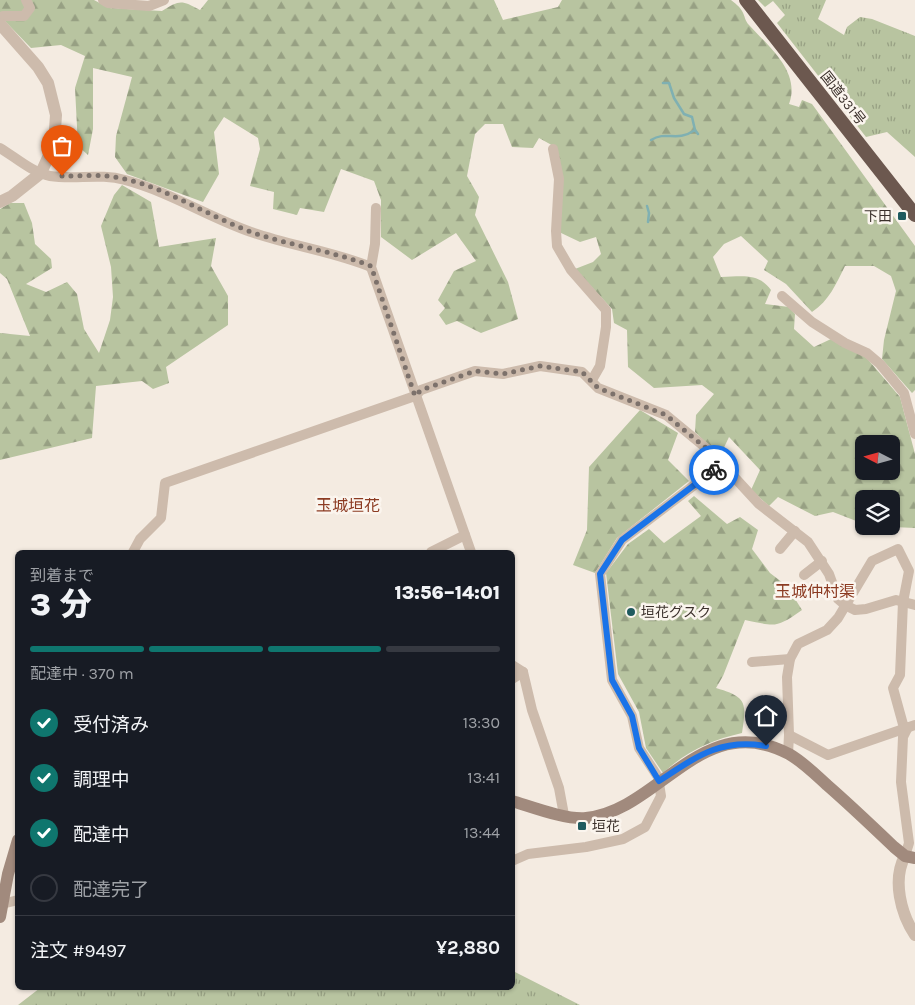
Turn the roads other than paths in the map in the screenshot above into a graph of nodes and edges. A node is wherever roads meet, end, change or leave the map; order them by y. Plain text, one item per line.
1 (26, 0) edge
2 (103, 0) edge
3 (164, 0) edge
4 (746, 0) edge
5 (0, 18) edge
6 (0, 24) edge
7 (0, 148) edge
8 (554, 149) dead end
9 (41, 172) junction
10 (0, 202) edge
11 (376, 208) dead end
12 (915, 215) edge
13 (371, 266) junction
14 (782, 296) dead end
15 (592, 380) junction
16 (415, 396) junction
17 (915, 434) edge
18 (722, 464) junction
19 (794, 531) junction
20 (465, 535) junction
21 (780, 549) dead end
22 (134, 550) edge
23 (435, 550) edge
24 (470, 550) edge
25 (822, 561) junction
26 (804, 575) dead end
27 (903, 602) junction
28 (845, 605) junction
29 (915, 605) edge
30 (790, 659) junction
31 (752, 662) dead end
32 (515, 667) edge
33 (523, 672) junction
34 (515, 677) edge
35 (909, 727) edge
36 (789, 734) junction
37 (788, 754) junction
38 (659, 781) junction
39 (515, 802) edge
40 (564, 815) junction
41 (15, 852) edge
42 (910, 857) edge
43 (515, 860) edge
44 (15, 901) edge
45 (2, 904) junction
46 (0, 917) edge
47 (915, 936) edge

1 - 5 street
2 - 3 street
4 - 12 highway, 国道331号
6 - 9 street
7 - 9 street
8 - 15 street
9 - 10 street
9 - 13 street
11 - 13 street
13 - 16 street
14 - 17 street
15 - 16 street
15 - 18 street
16 - 20 street
16 - 22 street
18 - 19 street
18 - 38 street
19 - 21 street
19 - 25 street
20 - 23 street
20 - 24 street
25 - 26 street
25 - 28 street
27 - 28 street
27 - 28 street
27 - 29 street
27 - 35 street
28 - 30 street
30 - 31 street
30 - 36 street
32 - 33 street
33 - 34 street
33 - 40 street
35 - 36 street
35 - 42 street
36 - 37 street
37 - 38 main road
37 - 42 main road
38 - 40 main road
38 - 43 street
39 - 40 main road
41 - 45 main road
42 - 47 street
44 - 45 street
45 - 46 main road

